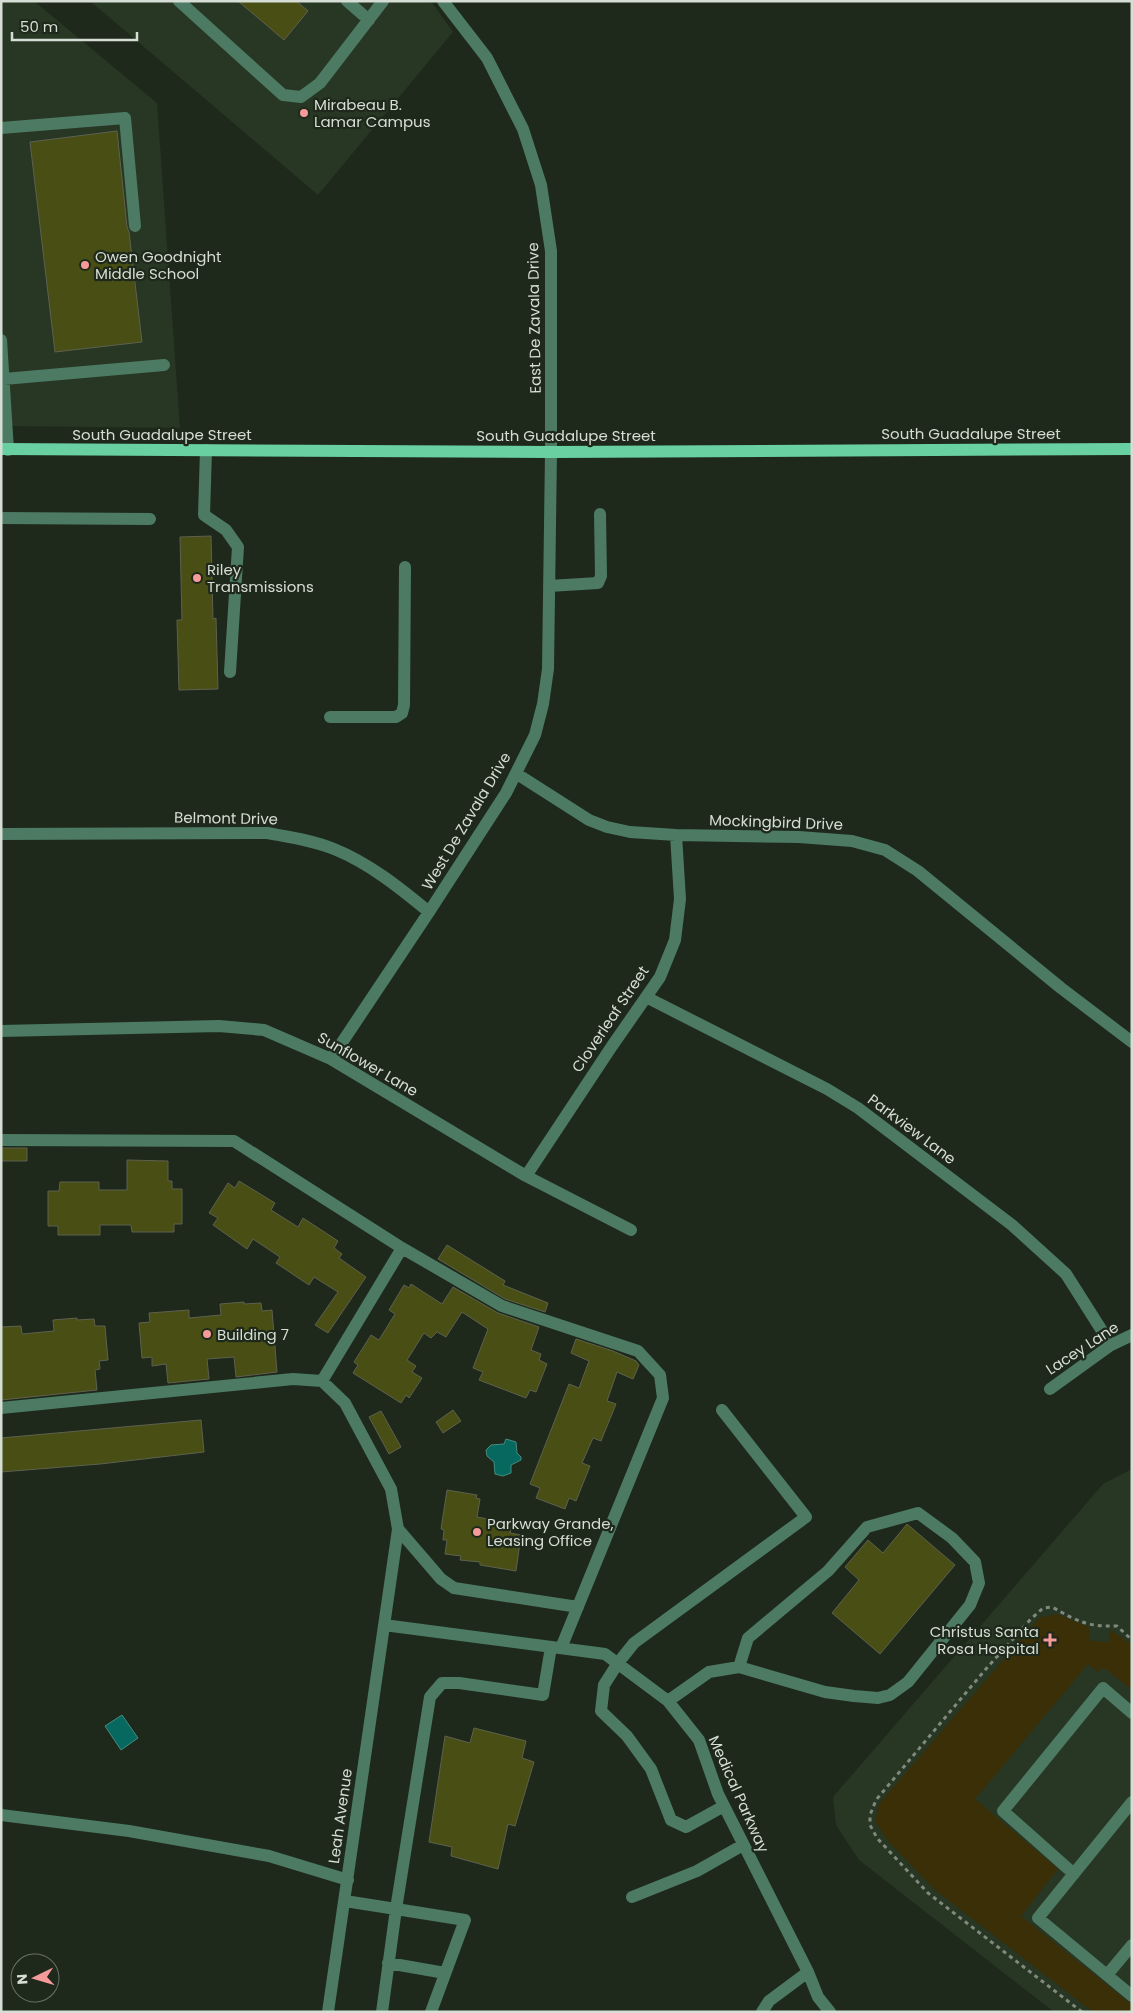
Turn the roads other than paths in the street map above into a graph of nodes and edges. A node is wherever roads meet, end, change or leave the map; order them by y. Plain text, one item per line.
1 (179, 1) edge
2 (347, 1) edge
3 (384, 1) edge
4 (443, 1) edge
5 (369, 20) junction
6 (1, 128) edge
7 (136, 226) dead end
8 (1, 340) edge
9 (164, 365) dead end
10 (4, 379) junction
11 (1132, 449) edge
12 (5, 450) edge
13 (206, 450) junction
14 (551, 452) junction
15 (600, 514) dead end
16 (1, 518) edge
17 (150, 519) dead end
18 (405, 566) dead end
19 (549, 586) junction
20 (230, 672) dead end
21 (330, 717) dead end
22 (517, 774) junction
23 (1, 834) edge
24 (676, 835) junction
25 (430, 912) junction
26 (646, 997) junction
27 (1, 1031) edge
28 (1132, 1042) edge
29 (331, 1059) junction
30 (1, 1140) edge
31 (526, 1176) junction
32 (631, 1230) dead end
33 (402, 1248) junction
34 (1132, 1335) edge
35 (1112, 1345) junction
36 (322, 1381) junction
37 (1050, 1389) dead end
38 (1, 1408) edge
39 (722, 1410) dead end
40 (398, 1529) junction
41 (578, 1607) junction
42 (384, 1625) junction
43 (556, 1648) junction
44 (618, 1663) junction
45 (739, 1667) junction
46 (668, 1701) junction
47 (1132, 1713) edge
48 (1132, 1802) edge
49 (724, 1806) junction
50 (1, 1815) edge
51 (743, 1845) junction
52 (1074, 1874) junction
53 (348, 1880) junction
54 (632, 1896) dead end
55 (345, 1901) junction
56 (396, 1909) junction
57 (1132, 1945) edge
58 (388, 1963) junction
59 (808, 1972) junction
60 (446, 1973) junction
61 (1107, 1975) junction
62 (1132, 1996) edge
63 (328, 2012) edge
64 (382, 2012) edge
65 (432, 2012) edge
66 (762, 2012) edge
67 (830, 2012) edge

1 - 5 street
2 - 5 street
3 - 5 street
4 - 14 street, East De Zavala Drive
6 - 7 street
8 - 10 street
9 - 10 street
10 - 12 street
11 - 14 main road, South Guadalupe Street
12 - 13 main road, South Guadalupe Street
13 - 14 main road, South Guadalupe Street
13 - 20 street
14 - 19 street, West De Zavala Drive
15 - 19 street
16 - 17 street
18 - 21 street
19 - 22 street, West De Zavala Drive
22 - 24 street, Mockingbird Drive
22 - 25 street, West De Zavala Drive
23 - 25 street, Belmont Drive
24 - 26 street, Cloverleaf Street
24 - 28 street, Mockingbird Drive
25 - 29 street, West De Zavala Drive
26 - 31 street, Cloverleaf Street
26 - 35 street, Parkview Lane
27 - 29 street, Sunflower Lane
29 - 31 street, Sunflower Lane
30 - 33 street
31 - 32 street, Sunflower Lane
33 - 36 street
33 - 41 street
34 - 35 street, Lacey Lane
35 - 37 street, Lacey Lane
36 - 38 street
36 - 40 street
39 - 44 street
40 - 41 street
40 - 42 street, Leah Avenue
41 - 43 street
42 - 43 street, Medical Parkway
42 - 53 street, Leah Avenue
43 - 44 street, Medical Parkway
43 - 56 street
44 - 46 street, Medical Parkway
44 - 49 street
45 - 45 street
45 - 46 street
46 - 49 street, Medical Parkway
47 - 52 street
48 - 52 street
49 - 51 street, Medical Parkway
50 - 53 street
51 - 54 street
51 - 59 street, Medical Parkway
52 - 61 street
53 - 55 street, Leah Avenue
55 - 56 street
55 - 63 street, Leah Avenue
56 - 58 street
56 - 60 street
57 - 61 street
58 - 60 street
58 - 64 street
59 - 66 street
59 - 67 street, Medical Parkway
60 - 65 street
61 - 62 street

